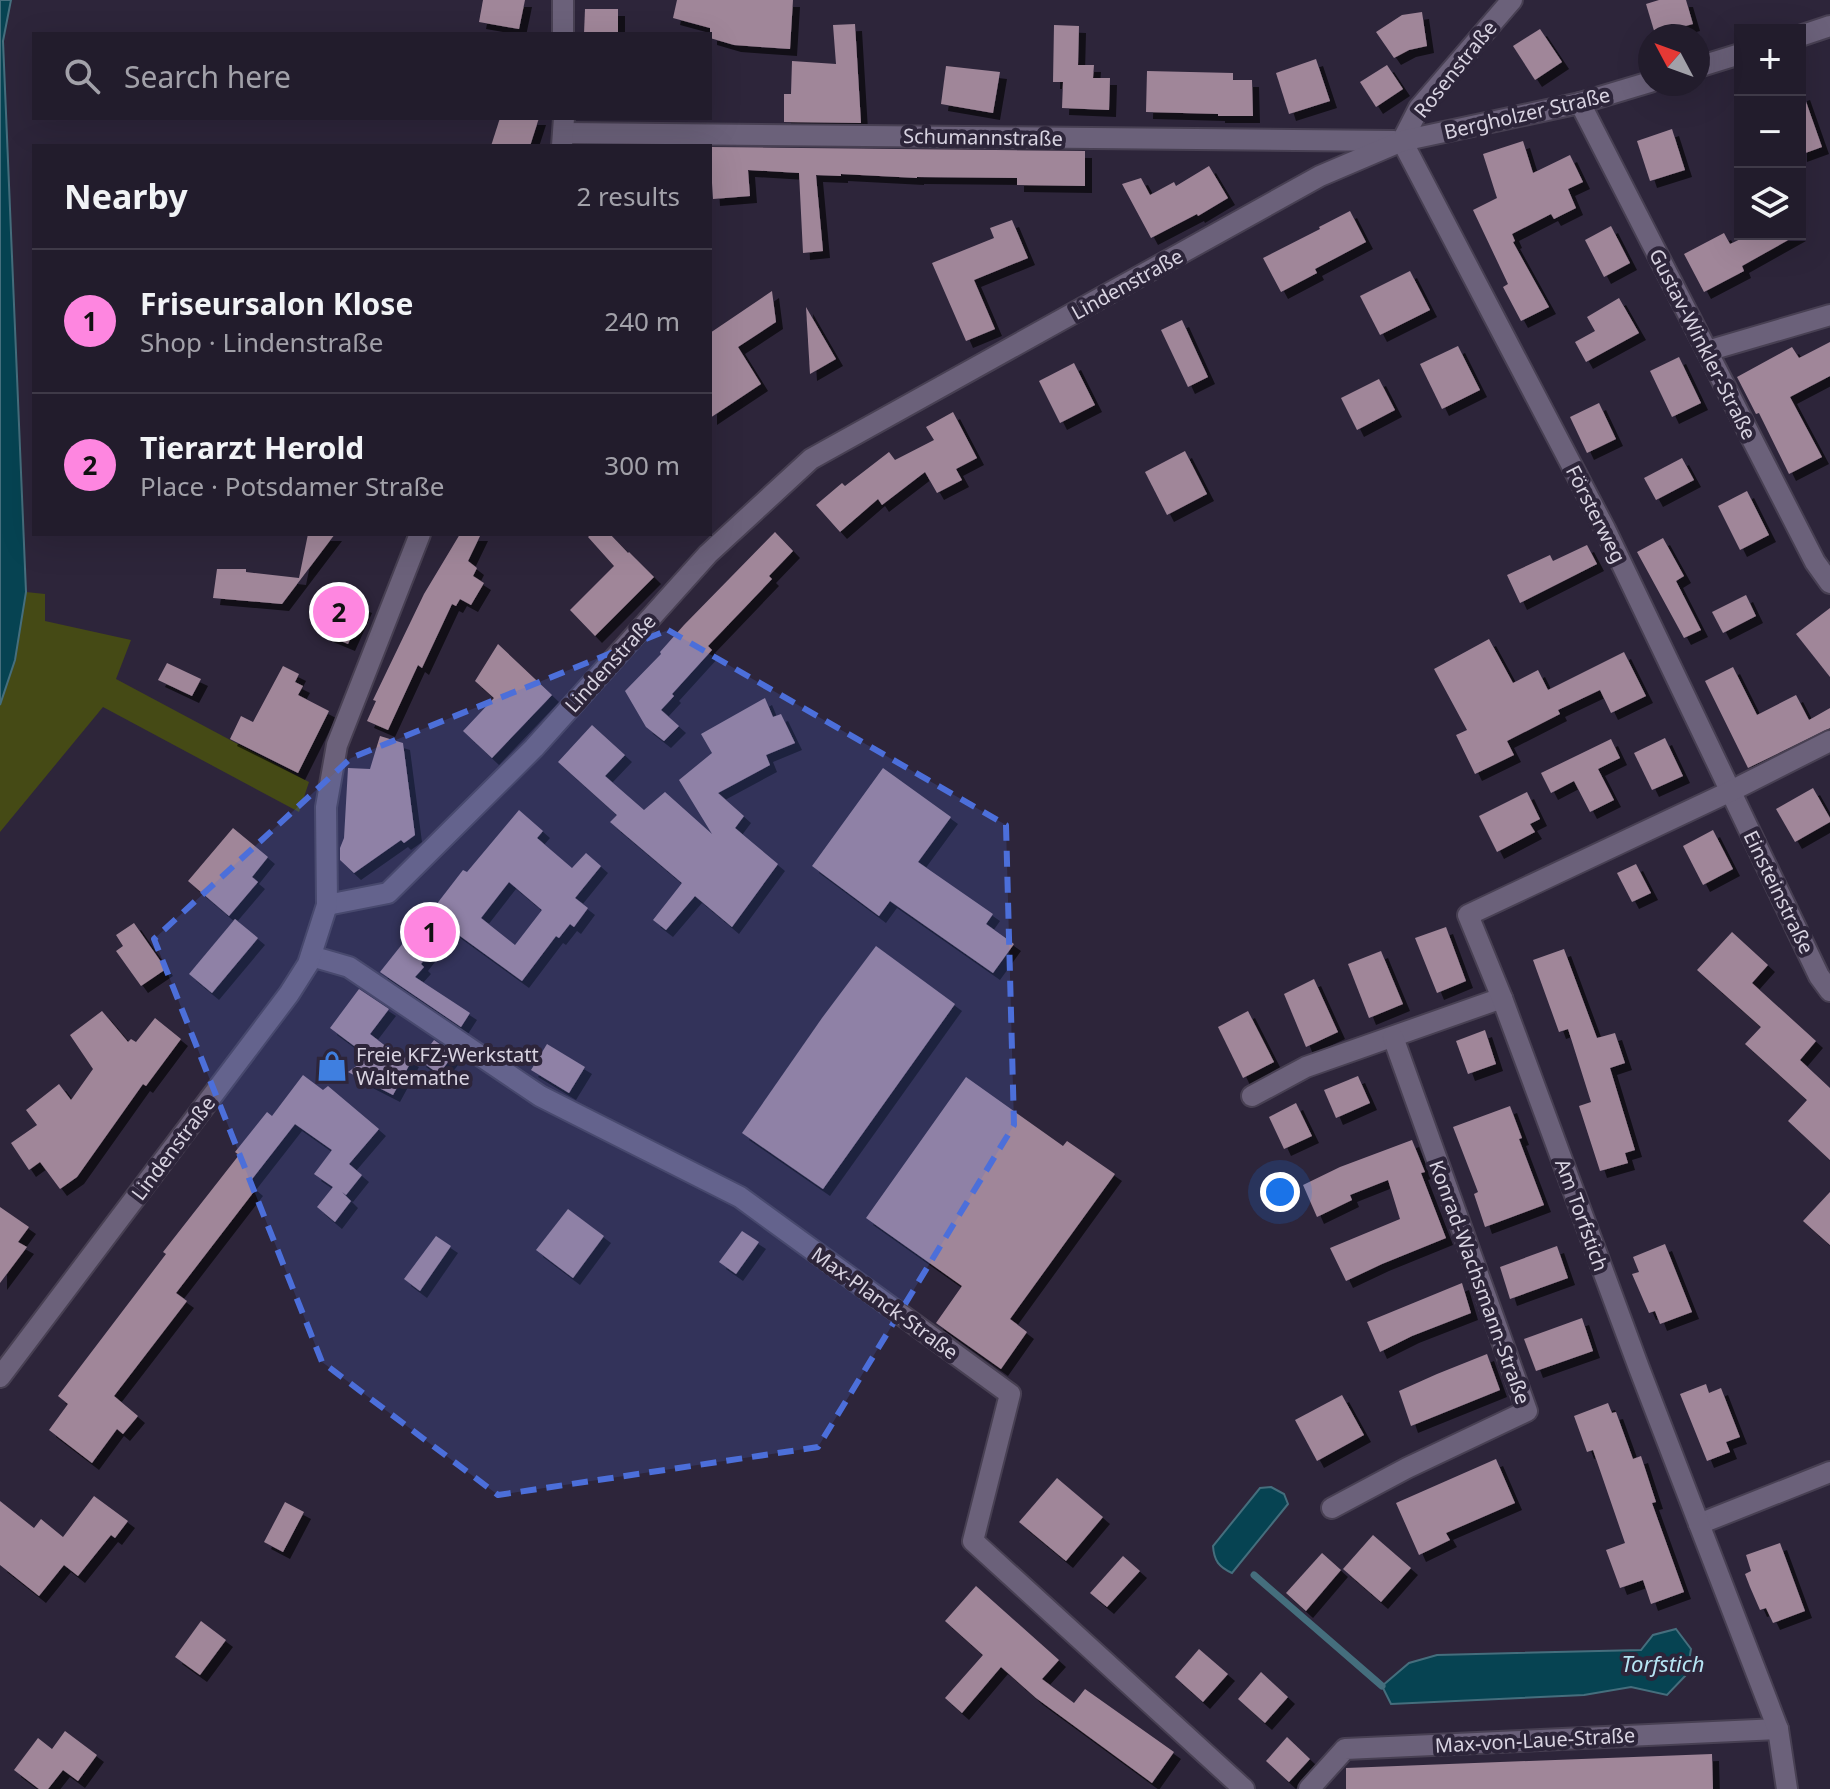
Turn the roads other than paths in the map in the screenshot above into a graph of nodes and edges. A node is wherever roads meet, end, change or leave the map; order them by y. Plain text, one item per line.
1 (563, 0) edge
2 (1512, 0) edge
3 (1830, 26) edge
4 (563, 32) edge
5 (1806, 34) edge
6 (1734, 56) edge
7 (1710, 63) edge
8 (1638, 86) edge
9 (1580, 103) junction
10 (563, 132) edge
11 (1402, 141) junction
12 (1830, 315) edge
13 (1707, 351) junction
14 (419, 536) edge
15 (1830, 583) edge
16 (1830, 741) edge
17 (1731, 791) junction
18 (327, 905) junction
19 (311, 956) junction
20 (1830, 991) edge
21 (1502, 998) junction
22 (1393, 1037) junction
23 (1252, 1096) dead end
24 (0, 1377) edge
25 (1830, 1472) edge
26 (1332, 1508) dead end
27 (1699, 1524) junction
28 (1778, 1729) junction
29 (1244, 1789) edge
30 (1309, 1789) edge
31 (1787, 1789) edge

1 - 4 street
2 - 11 street, Rosenstraße
3 - 5 street
6 - 7 street
8 - 9 street, Bergholzer Straße
9 - 11 street, Bergholzer Straße
9 - 13 street, Gustav-Winkler-Straße
10 - 11 street, Schumannstraße
11 - 17 street, Försterweg
11 - 18 street, Lindenstraße
12 - 13 street
13 - 15 street, Gustav-Winkler-Straße
14 - 18 street
16 - 17 street
17 - 20 street, Einsteinstraße
17 - 21 street, Am Torfstich
18 - 19 street, Lindenstraße
19 - 24 street, Lindenstraße
19 - 29 street, Max-Planck-Straße
21 - 22 street
21 - 27 street, Am Torfstich
22 - 23 street
22 - 26 street, Konrad-Wachsmann-Straße
25 - 27 street
27 - 28 street, Am Torfstich
28 - 30 street, Max-von-Laue-Straße
28 - 31 street, Am Torfstich

